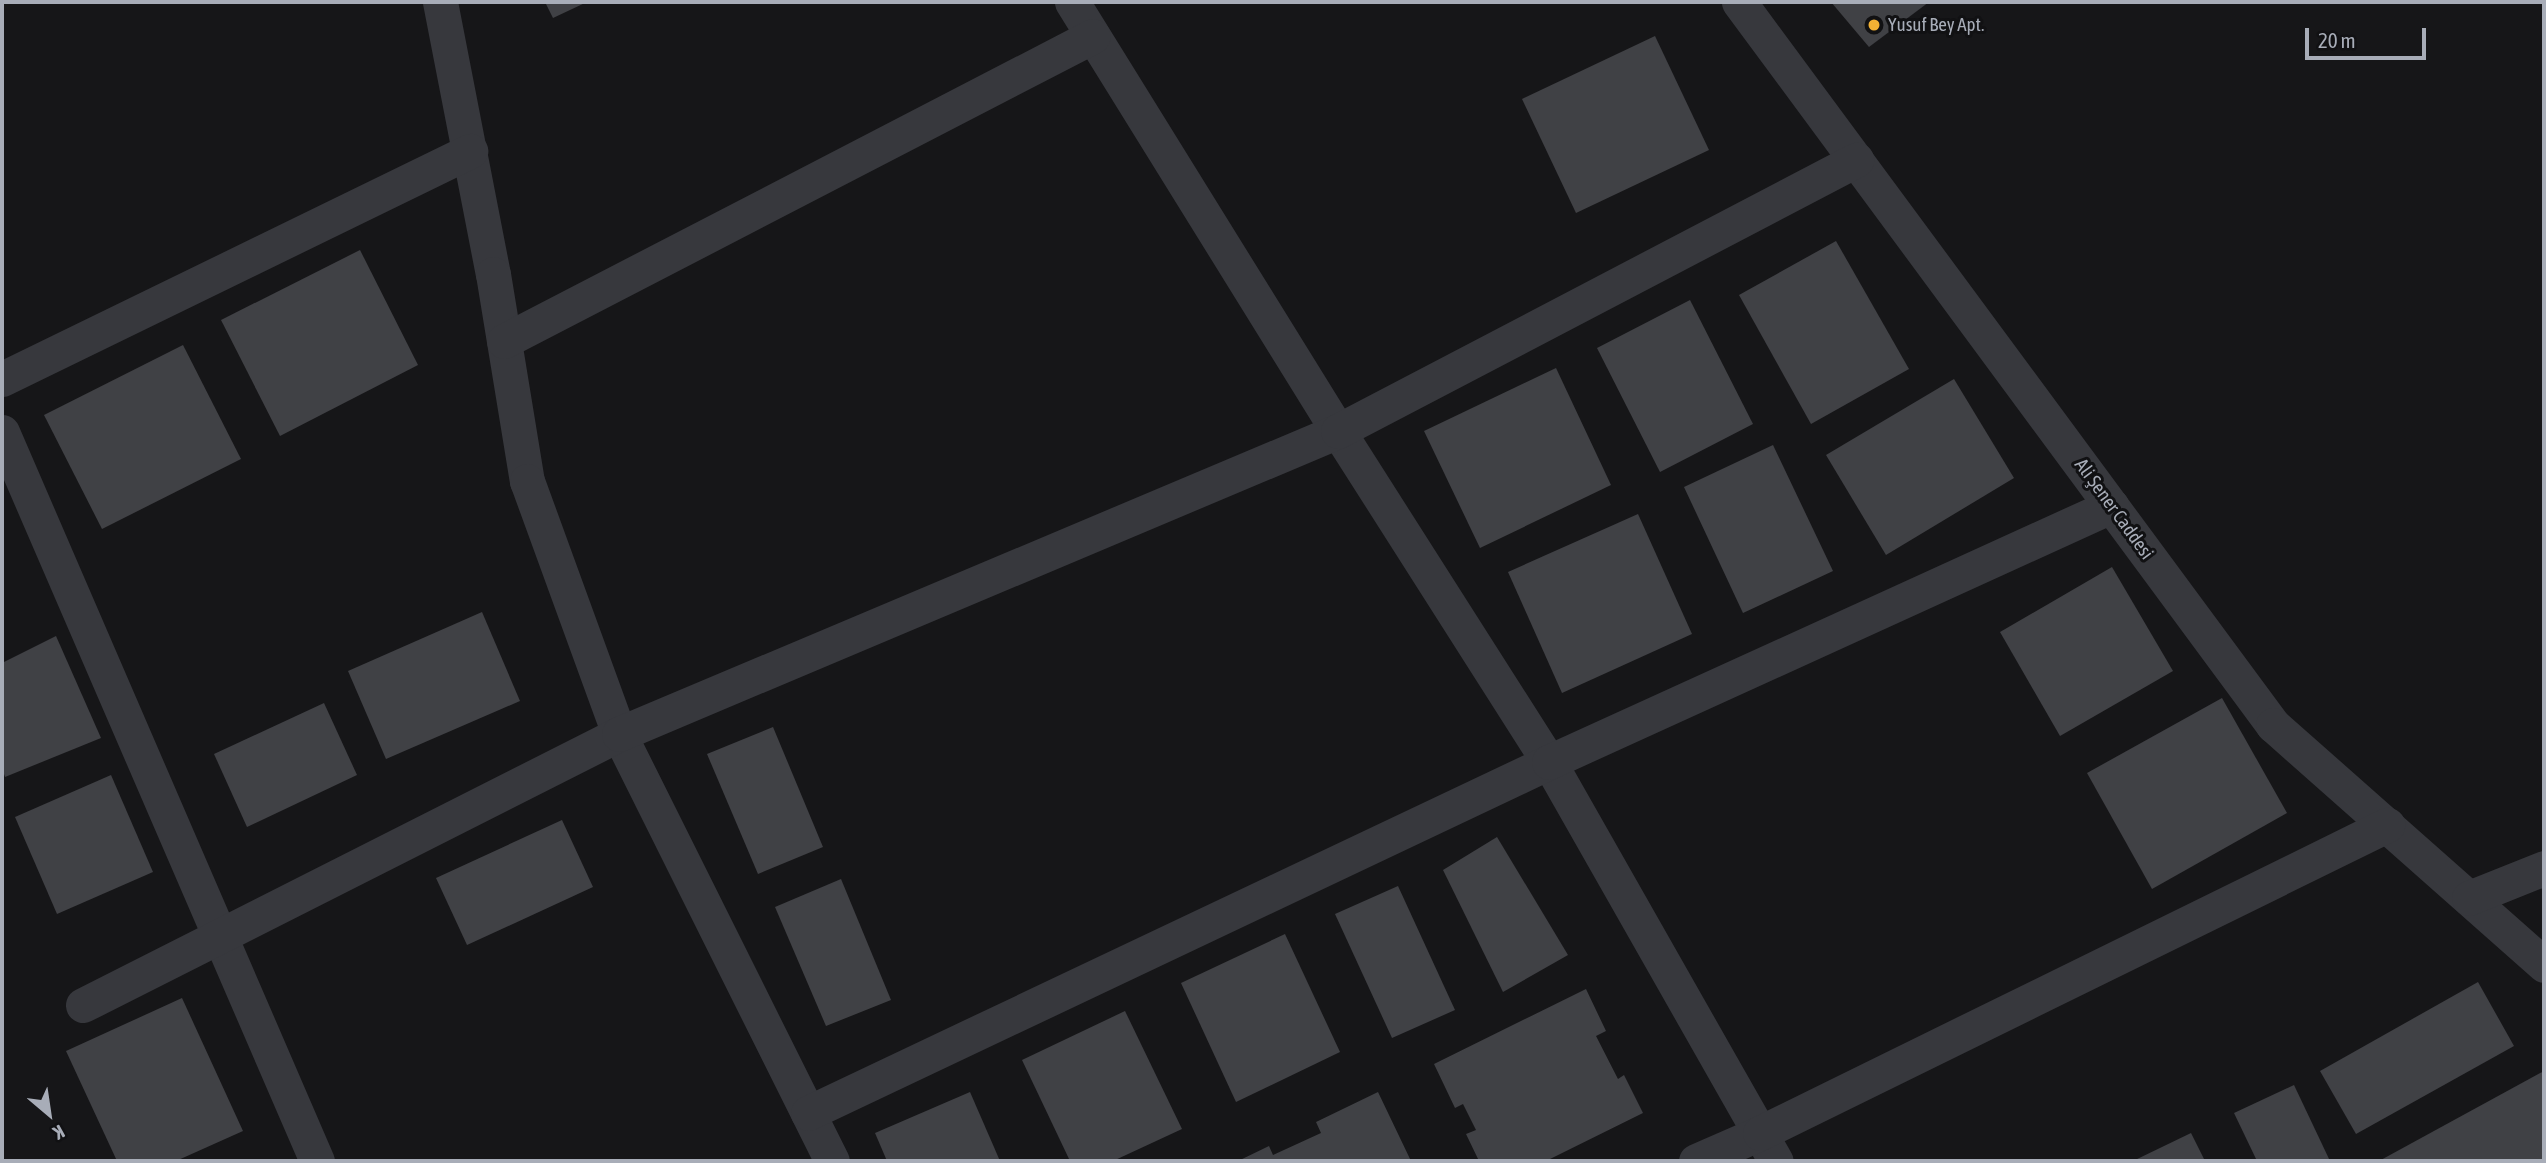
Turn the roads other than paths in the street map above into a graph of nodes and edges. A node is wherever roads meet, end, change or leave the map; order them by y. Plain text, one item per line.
1 (440, 2) edge
2 (1072, 2) edge
3 (1739, 2) edge
4 (1093, 36) junction
5 (470, 151) junction
6 (1856, 160) junction
7 (504, 341) junction
8 (2, 379) edge
9 (1338, 431) junction
10 (2, 432) edge
11 (2111, 506) junction
12 (619, 734) junction
13 (1549, 762) junction
14 (2387, 825) junction
15 (2544, 868) edge
16 (2469, 898) junction
17 (219, 937) junction
18 (2544, 965) edge
19 (83, 1005) dead end
20 (808, 1113) junction
21 (1768, 1147) edge
22 (317, 1161) edge
23 (832, 1161) edge
24 (1696, 1161) edge

1 - 5 street
2 - 4 street
3 - 6 street, Ali Şener Caddesi
4 - 7 street
4 - 9 street
5 - 7 street
5 - 8 street
6 - 9 street
6 - 11 street, Ali Şener Caddesi
7 - 12 street
9 - 12 street
9 - 13 street
10 - 17 street
11 - 13 street
11 - 14 street, Ali Şener Caddesi
12 - 17 street
12 - 20 street
13 - 20 street
13 - 21 street
14 - 16 street, Ali Şener Caddesi
14 - 21 street
15 - 16 street
16 - 18 street, Ali Şener Caddesi
17 - 19 street
17 - 22 street
20 - 23 street
21 - 24 street

